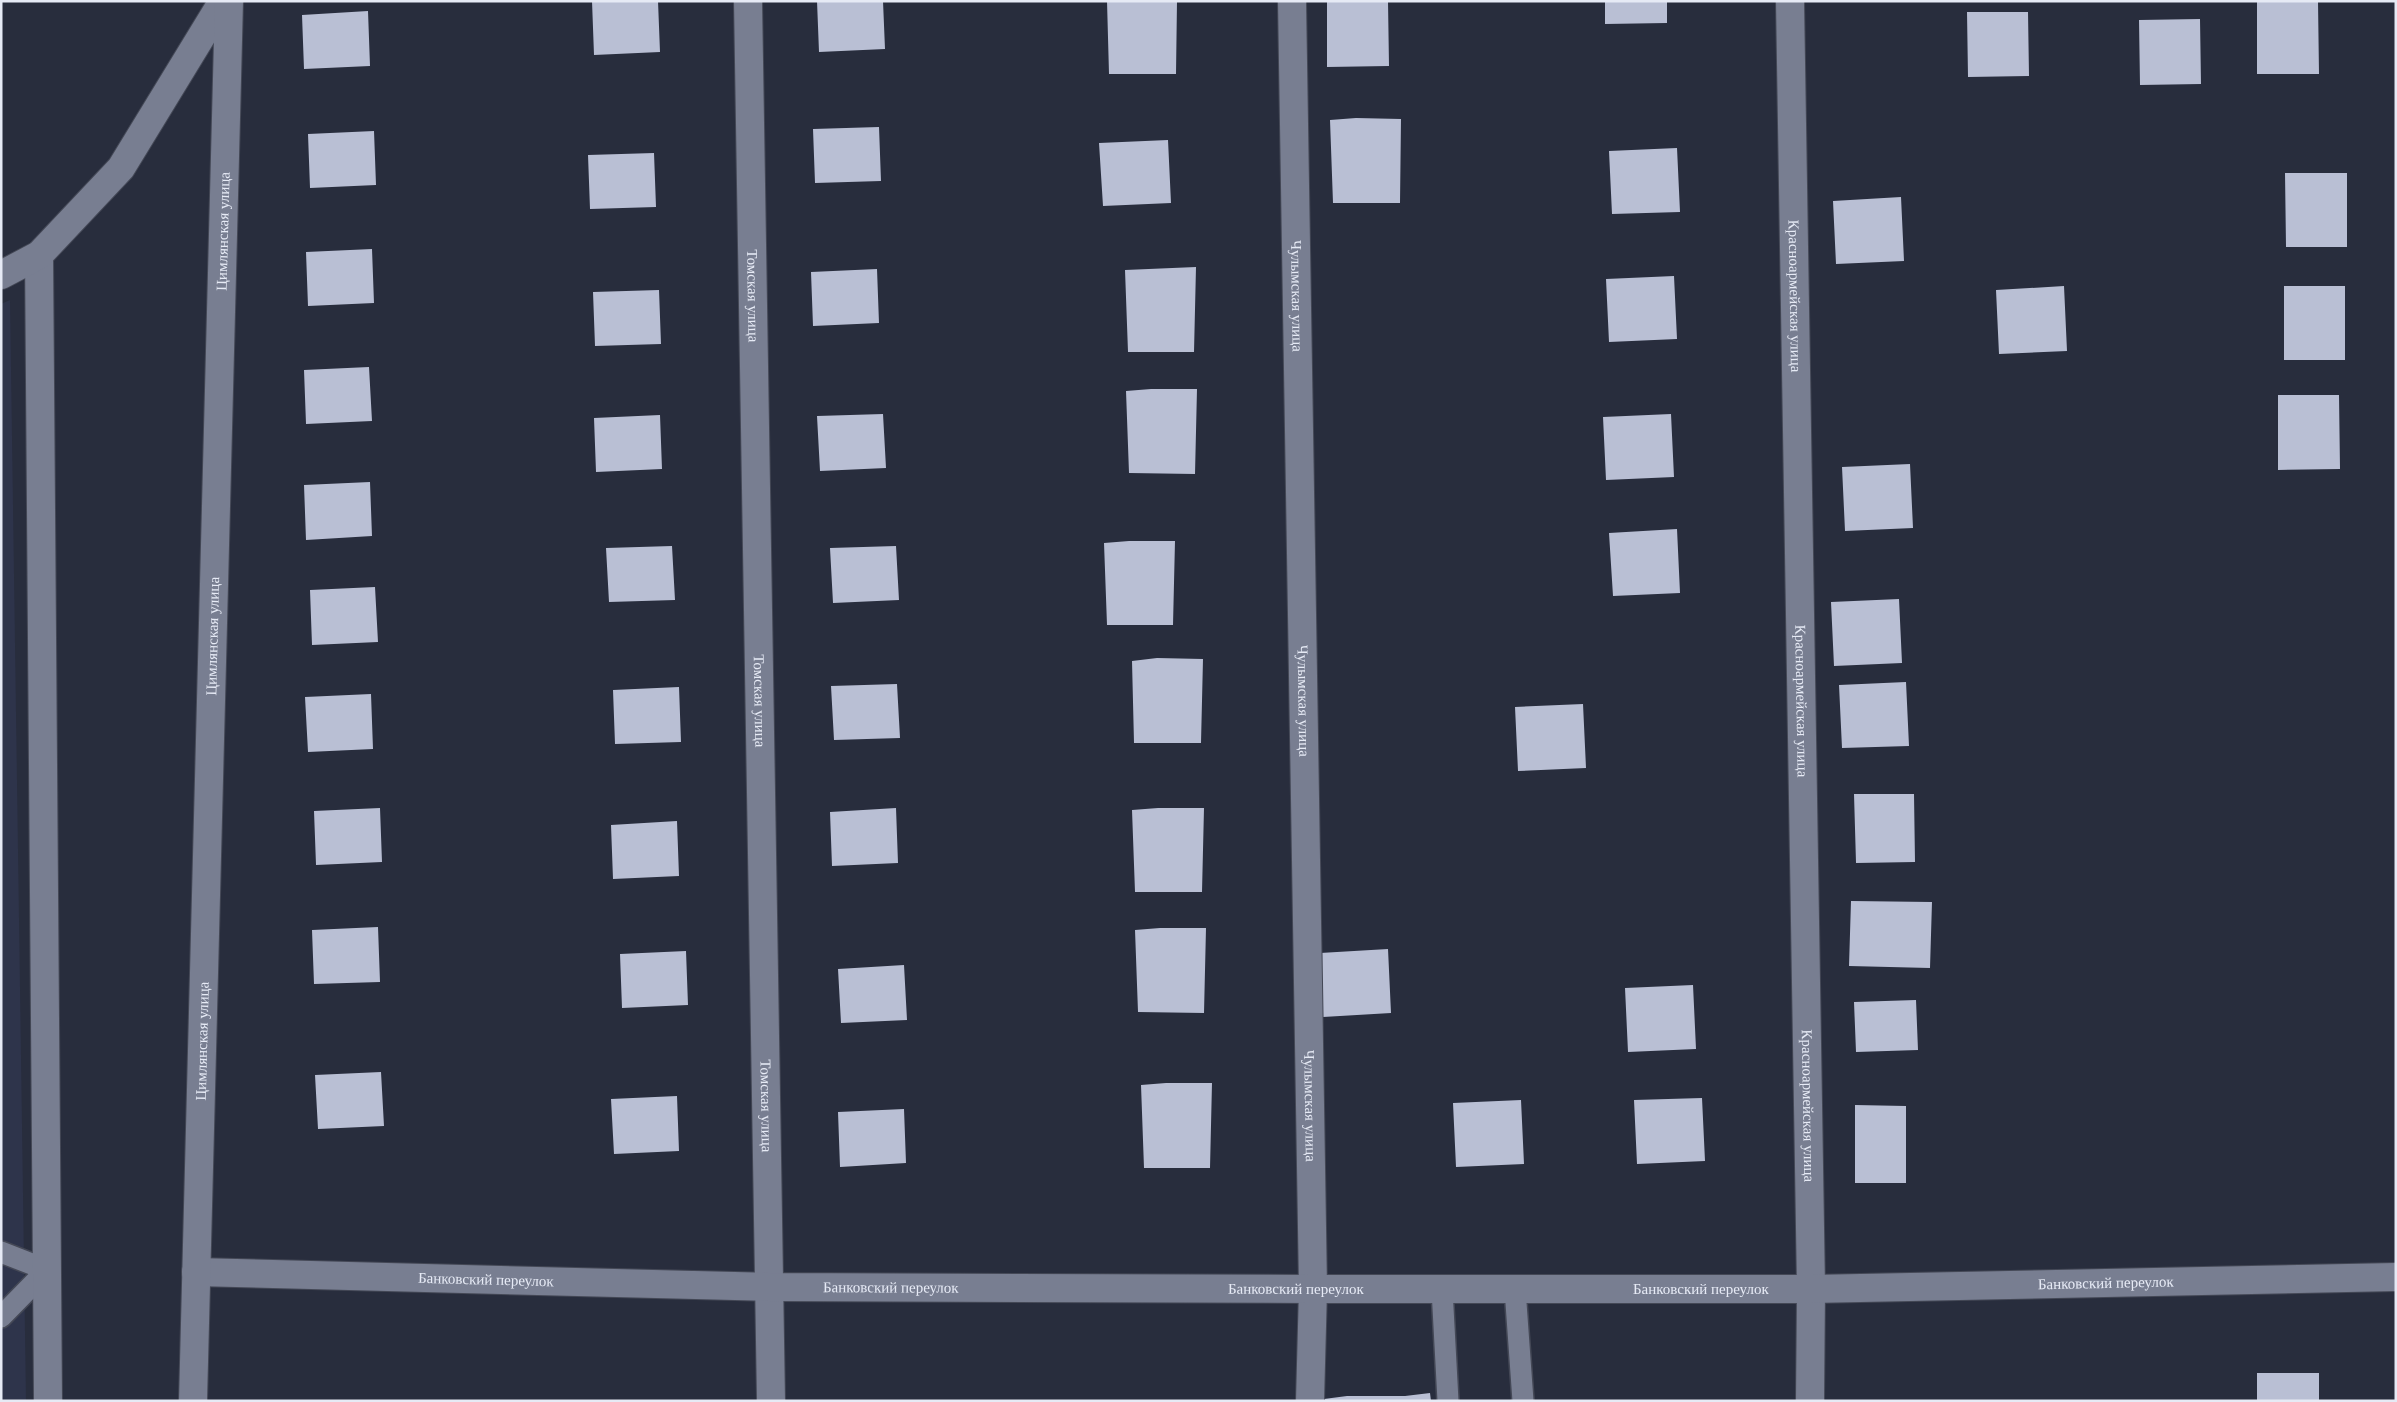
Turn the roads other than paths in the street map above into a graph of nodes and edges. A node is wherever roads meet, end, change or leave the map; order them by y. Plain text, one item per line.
1 (223, 1) edge
2 (229, 1) edge
3 (748, 1) edge
4 (1292, 1) edge
5 (1790, 1) edge
6 (39, 255) junction
7 (1, 275) edge
8 (1, 1252) edge
9 (47, 1270) junction
10 (196, 1272) junction
11 (2396, 1277) edge
12 (769, 1288) junction
13 (1812, 1288) junction
14 (1313, 1289) junction
15 (1442, 1289) junction
16 (1515, 1289) junction
17 (1, 1317) edge
18 (48, 1401) edge
19 (192, 1401) edge
20 (771, 1401) edge
21 (1310, 1401) edge
22 (1448, 1401) edge
23 (1523, 1401) edge
24 (1810, 1401) edge

1 - 6 street
2 - 10 street, Цимлянская улица
3 - 12 street, Томская улица
4 - 14 street, Чулымская улица
5 - 13 street, Красноармейская улица
6 - 7 street
6 - 9 street
8 - 9 lane
9 - 17 lane
9 - 18 street
10 - 12 street, Банковский переулок
10 - 19 street, Цимлянская улица
11 - 13 street, Банковский переулок
12 - 14 street, Банковский переулок
12 - 20 street, Томская улица
13 - 16 street, Банковский переулок
13 - 24 street, Красноармейская улица
14 - 15 street, Банковский переулок
14 - 21 street, Чулымская улица
15 - 16 street, Банковский переулок
15 - 22 lane
16 - 23 lane

